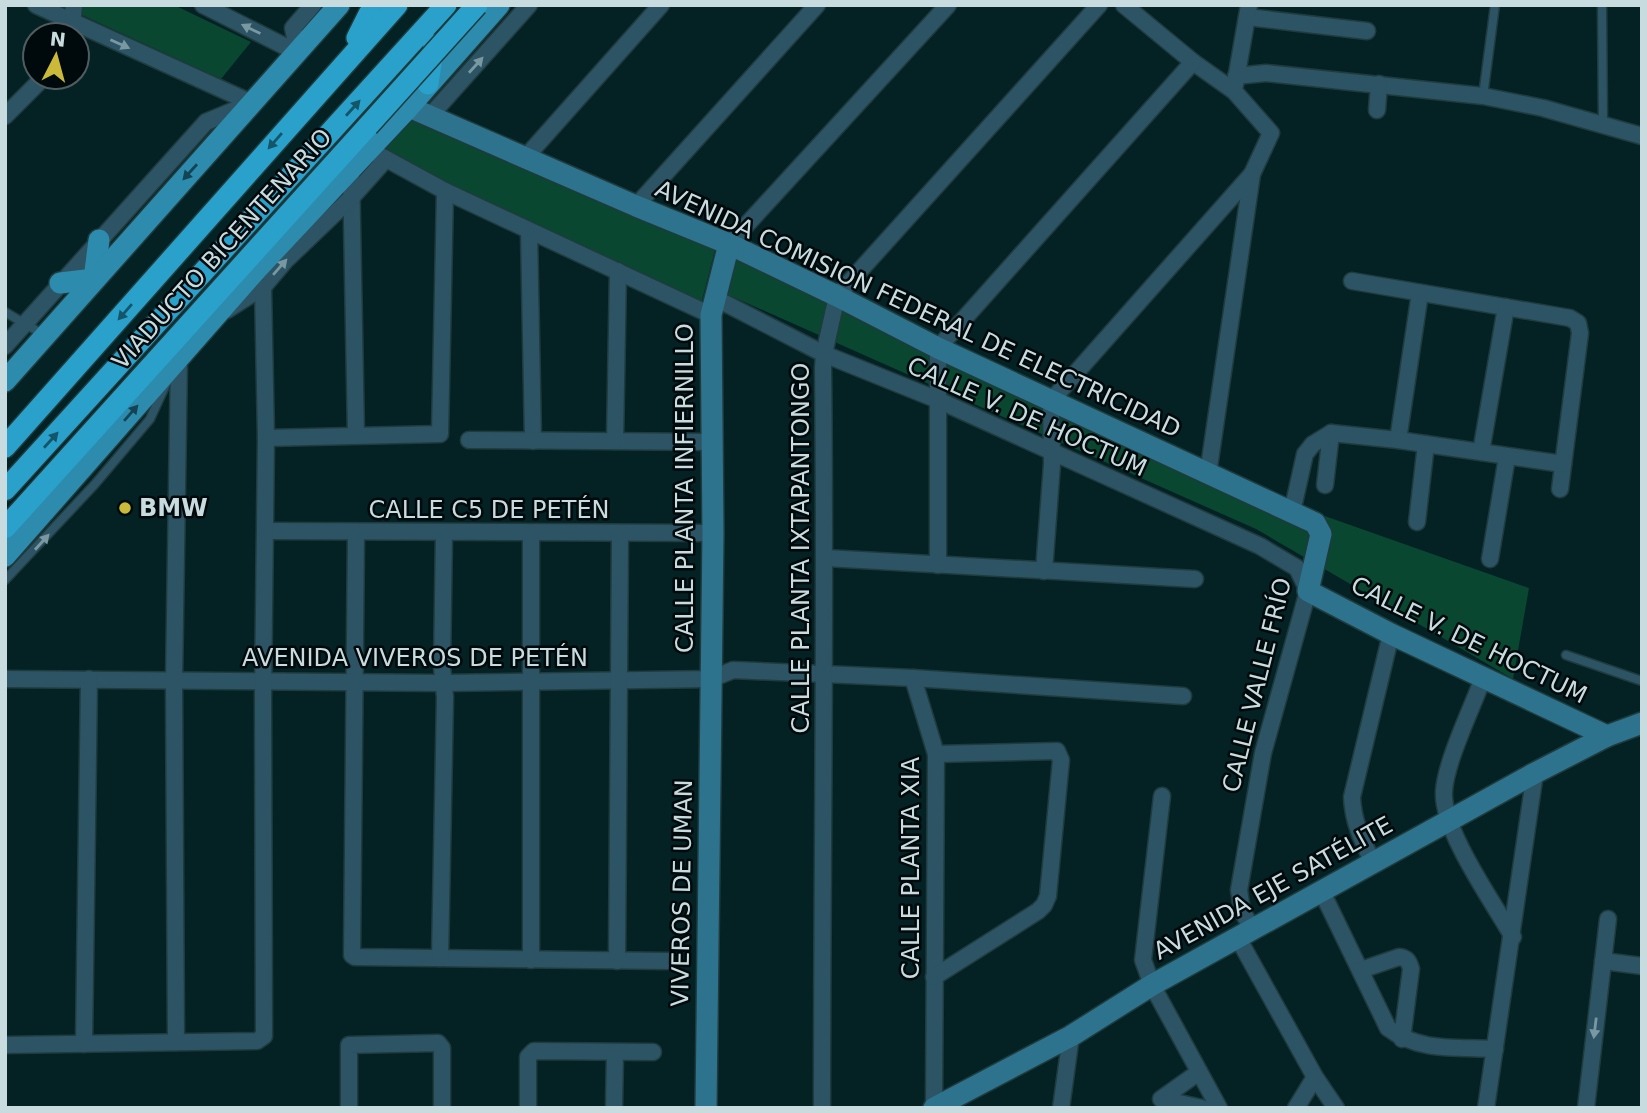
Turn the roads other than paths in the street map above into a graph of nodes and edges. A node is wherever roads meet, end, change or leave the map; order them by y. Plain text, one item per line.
1 (36, 5) edge
2 (203, 5) edge
3 (292, 5) edge
4 (313, 5) edge
5 (339, 5) edge
6 (377, 5) edge
7 (397, 5) edge
8 (477, 5) edge
9 (499, 5) edge
10 (529, 5) edge
11 (661, 5) edge
12 (817, 5) edge
13 (948, 5) edge
14 (1099, 5) edge
15 (1495, 5) edge
16 (1602, 5) edge
17 (443, 9) edge
18 (1133, 9) edge
19 (1248, 11) edge
20 (60, 21) edge
21 (293, 28) junction
22 (1367, 31) dead end
23 (91, 37) edge
24 (298, 53) junction
25 (353, 54) junction
26 (1193, 62) junction
27 (1235, 83) junction
28 (1379, 84) junction
29 (428, 85) junction
30 (30, 91) edge
31 (1483, 96) junction
32 (252, 103) junction
33 (410, 107) junction
34 (1377, 110) dead end
35 (5, 116) edge
36 (430, 116) junction
37 (1603, 125) junction
38 (1642, 136) edge
39 (377, 154) junction
40 (525, 158) junction
41 (351, 168) junction
42 (1252, 174) junction
43 (445, 191) junction
44 (353, 196) junction
45 (636, 206) junction
46 (529, 231) junction
47 (99, 240) junction
48 (729, 244) junction
49 (618, 271) junction
50 (94, 279) junction
51 (1352, 281) dead end
52 (60, 283) junction
53 (263, 287) junction
54 (1420, 293) junction
55 (837, 296) junction
56 (713, 306) junction
57 (1506, 307) junction
58 (5, 312) edge
59 (25, 322) junction
60 (208, 324) junction
61 (44, 335) junction
62 (5, 346) edge
63 (938, 348) junction
64 (824, 354) junction
65 (177, 361) junction
66 (5, 381) edge
67 (938, 400) junction
68 (1051, 401) junction
69 (1331, 433) junction
70 (356, 435) junction
71 (266, 438) junction
72 (469, 440) dead end
73 (533, 440) junction
74 (1398, 440) junction
75 (615, 441) junction
76 (712, 442) junction
77 (1426, 444) junction
78 (5, 447) edge
79 (1051, 452) junction
80 (1481, 452) junction
81 (1507, 457) junction
82 (1563, 464) junction
83 (1208, 474) junction
84 (1325, 485) dead end
85 (1560, 489) dead end
86 (5, 491) edge
87 (70, 497) junction
88 (1292, 512) junction
89 (1417, 522) dead end
90 (5, 528) edge
91 (266, 531) junction
92 (356, 533) junction
93 (444, 533) junction
94 (531, 533) junction
95 (620, 533) junction
96 (713, 533) junction
97 (1321, 534) joint
98 (5, 556) edge
99 (826, 558) junction
100 (1490, 559) dead end
101 (938, 565) junction
102 (1044, 571) junction
103 (1195, 579) dead end
104 (5, 580) edge
105 (1308, 591) junction
106 (1391, 634) junction
107 (1566, 654) dead end
108 (823, 674) junction
109 (913, 678) junction
110 (1483, 678) junction
111 (5, 679) edge
112 (89, 679) junction
113 (711, 680) junction
114 (174, 681) junction
115 (263, 681) junction
116 (354, 681) junction
117 (618, 681) junction
118 (1642, 681) edge
119 (443, 682) junction
120 (532, 682) junction
121 (1183, 696) dead end
122 (1642, 723) edge
123 (1607, 736) junction
124 (936, 754) junction
125 (1535, 773) junction
126 (1163, 796) dead end
127 (1448, 821) junction
128 (1373, 863) junction
129 (1322, 892) junction
130 (1608, 919) dead end
131 (1245, 934) junction
132 (1513, 937) junction
133 (440, 958) junction
134 (531, 960) junction
135 (617, 961) junction
136 (668, 961) dead end
137 (1603, 961) junction
138 (1642, 966) edge
139 (1362, 970) junction
140 (934, 977) junction
141 (1152, 985) junction
142 (1071, 1036) junction
143 (1402, 1039) junction
144 (176, 1042) junction
145 (84, 1044) junction
146 (5, 1045) edge
147 (1494, 1049) junction
148 (615, 1052) junction
149 (653, 1052) dead end
150 (1199, 1072) junction
151 (1315, 1077) junction
152 (349, 1108) edge
153 (442, 1108) edge
154 (528, 1108) edge
155 (614, 1108) edge
156 (706, 1108) edge
157 (822, 1108) edge
158 (934, 1108) edge
159 (1061, 1108) edge
160 (1202, 1108) edge
161 (1219, 1108) edge
162 (1296, 1108) edge
163 (1336, 1108) edge
164 (1486, 1108) edge
165 (1586, 1108) edge

1 - 20 street
24 -> 2 street
3 - 21 street
4 - 21 street
5 - 24 main road
6 - 25 highway
7 - 25 highway
8 - 90 highway, VIADUCTO BICENTENARIO, bridge
9 - 29 main road
36 -> 10 street
11 - 40 street
12 - 45 street
13 - 48 street, CALLE PLANTA INFIERNILLO
14 - 55 street, CALLE PLANTA IXTAPANTONGO
15 - 31 lane
16 - 37 lane
17 - 29 highway
86 -> 17 highway
18 - 26 street
19 - 22 street
19 - 27 street
21 - 24 street
23 -> 32 street
24 - 32 main road
25 -> 78 highway
26 - 27 street
26 - 63 street
27 - 28 street
27 - 42 street
28 - 31 street
28 - 34 street
29 - 33 main road
30 - 35 street
31 - 37 street
32 - 47 street
32 -> 50 main road
33 - 36 street, AVENIDA COMISION FEDERAL DE ELECTRICIDAD
33 - 39 main road
36 - 40 street, AVENIDA COMISION FEDERAL DE ELECTRICIDAD
37 - 38 street
39 - 41 main road
39 - 43 street, CALLE V. DE HOCTUM
39 - 44 street
40 - 45 street, AVENIDA COMISION FEDERAL DE ELECTRICIDAD
41 - 44 street
41 - 60 main road
42 - 68 street
42 - 83 street
43 - 46 street, CALLE V. DE HOCTUM
43 - 70 street
53 -> 44 street
44 - 70 street
45 - 48 street, AVENIDA COMISION FEDERAL DE ELECTRICIDAD
46 - 49 street, CALLE V. DE HOCTUM
46 - 73 street
47 - 50 main road
47 - 52 street
48 - 55 street, AVENIDA COMISION FEDERAL DE ELECTRICIDAD
48 - 56 street, CALLE PLANTA INFIERNILLO
49 - 56 street, CALLE V. DE HOCTUM
49 - 75 street
50 - 52 main road
50 - 61 main road
51 - 54 street
52 - 59 street
53 - 60 street
53 - 71 street
54 - 57 street
54 - 74 street
55 - 63 street, AVENIDA COMISION FEDERAL DE ELECTRICIDAD
55 - 64 street, CALLE PLANTA IXTAPANTONGO
56 - 64 street, CALLE V. DE HOCTUM
56 - 76 street, CALLE PLANTA INFIERNILLO
57 - 80 street
57 - 82 street
58 - 59 lane
59 - 61 lane
59 - 62 street
60 - 65 main road
61 - 66 main road
63 - 67 street
63 - 68 street, AVENIDA COMISION FEDERAL DE ELECTRICIDAD
64 - 67 street, CALLE V. DE HOCTUM
64 - 99 street, CALLE PLANTA IXTAPANTONGO
87 -> 65 main road
65 - 114 street
67 - 79 street, CALLE V. DE HOCTUM
67 - 101 street
68 - 79 street
68 - 83 street, AVENIDA COMISION FEDERAL DE ELECTRICIDAD
69 - 74 street
69 - 84 street
69 - 88 street
70 - 71 street
71 - 91 street
72 - 73 street
73 - 75 street
74 - 77 street
75 - 76 street
76 - 96 street, CALLE PLANTA INFIERNILLO
77 - 80 street
77 - 89 street
79 - 102 street
79 - 105 street, CALLE V. DE HOCTUM
80 - 81 street
81 - 82 street
81 - 100 street
82 - 85 street
83 - 88 street, AVENIDA COMISION FEDERAL DE ELECTRICIDAD
87 - 98 main road
104 -> 87 lane
88 - 97 street, AVENIDA COMISION FEDERAL DE ELECTRICIDAD
91 - 92 street, CALLE C5 DE PETÉN
91 - 115 street
92 - 93 street, CALLE C5 DE PETÉN
92 - 116 street
93 - 94 street, CALLE C5 DE PETÉN
93 - 119 street
94 - 95 street, CALLE C5 DE PETÉN
94 - 120 street
95 - 96 street, CALLE C5 DE PETÉN
95 - 117 street
96 - 113 street, CALLE PLANTA INFIERNILLO
97 - 105 street, CALLE VALLE FRÍO
99 - 101 street
99 - 108 street, CALLE PLANTA IXTAPANTONGO
101 - 102 street
102 - 103 street
105 - 106 street, CALLE V. DE HOCTUM
105 - 131 street, CALLE VALLE FRÍO
106 - 110 street, CALLE V. DE HOCTUM
106 - 128 street
107 - 118 lane
108 - 109 street
108 - 113 street, AVENIDA VIVEROS DE PETÉN
108 - 157 street, CALLE PLANTA IXTAPANTONGO
109 - 121 street
109 - 124 street, CALLE PLANTA XIA
110 - 123 street, CALLE V. DE HOCTUM
110 - 127 street
111 - 112 street, AVENIDA VIVEROS DE PETÉN
112 - 114 street, AVENIDA VIVEROS DE PETÉN
112 - 145 street
113 - 117 street, AVENIDA VIVEROS DE PETÉN
113 - 156 street, VIVEROS DE UMAN
114 - 115 street, AVENIDA VIVEROS DE PETÉN
114 - 144 street
115 - 116 street, AVENIDA VIVEROS DE PETÉN
115 - 144 street
116 - 119 street, AVENIDA VIVEROS DE PETÉN
116 - 133 street
117 - 120 street, AVENIDA VIVEROS DE PETÉN
117 - 135 street
119 - 120 street, AVENIDA VIVEROS DE PETÉN
119 - 133 street
120 - 134 street
122 - 123 street, AVENIDA EJE SATÉLITE
123 - 125 street, AVENIDA EJE SATÉLITE
124 - 140 street, CALLE PLANTA XIA
124 - 140 street
125 - 127 street, AVENIDA EJE SATÉLITE
125 - 132 street
126 - 141 street
127 - 128 street, AVENIDA EJE SATÉLITE
127 - 132 street
128 - 129 street, AVENIDA EJE SATÉLITE
129 - 131 street, AVENIDA EJE SATÉLITE
129 - 139 street
130 - 137 street
131 - 141 street, AVENIDA EJE SATÉLITE
131 - 151 street, CALLE VALLE FRÍO
132 - 147 street
133 - 134 street
134 - 135 street
135 - 136 street
137 - 138 street
137 -> 165 street
139 - 143 street
139 - 143 street
140 - 158 street, CALLE PLANTA XIA
141 - 142 street, AVENIDA EJE SATÉLITE
141 - 150 street
142 - 158 street, AVENIDA EJE SATÉLITE
142 - 159 street
143 - 147 street
144 - 145 street
145 - 146 street
147 - 164 street
148 - 149 street
148 - 154 street
148 - 155 street
150 - 160 street
150 - 161 street
151 - 162 street
151 - 163 street, CALLE VALLE FRÍO
152 - 153 street

